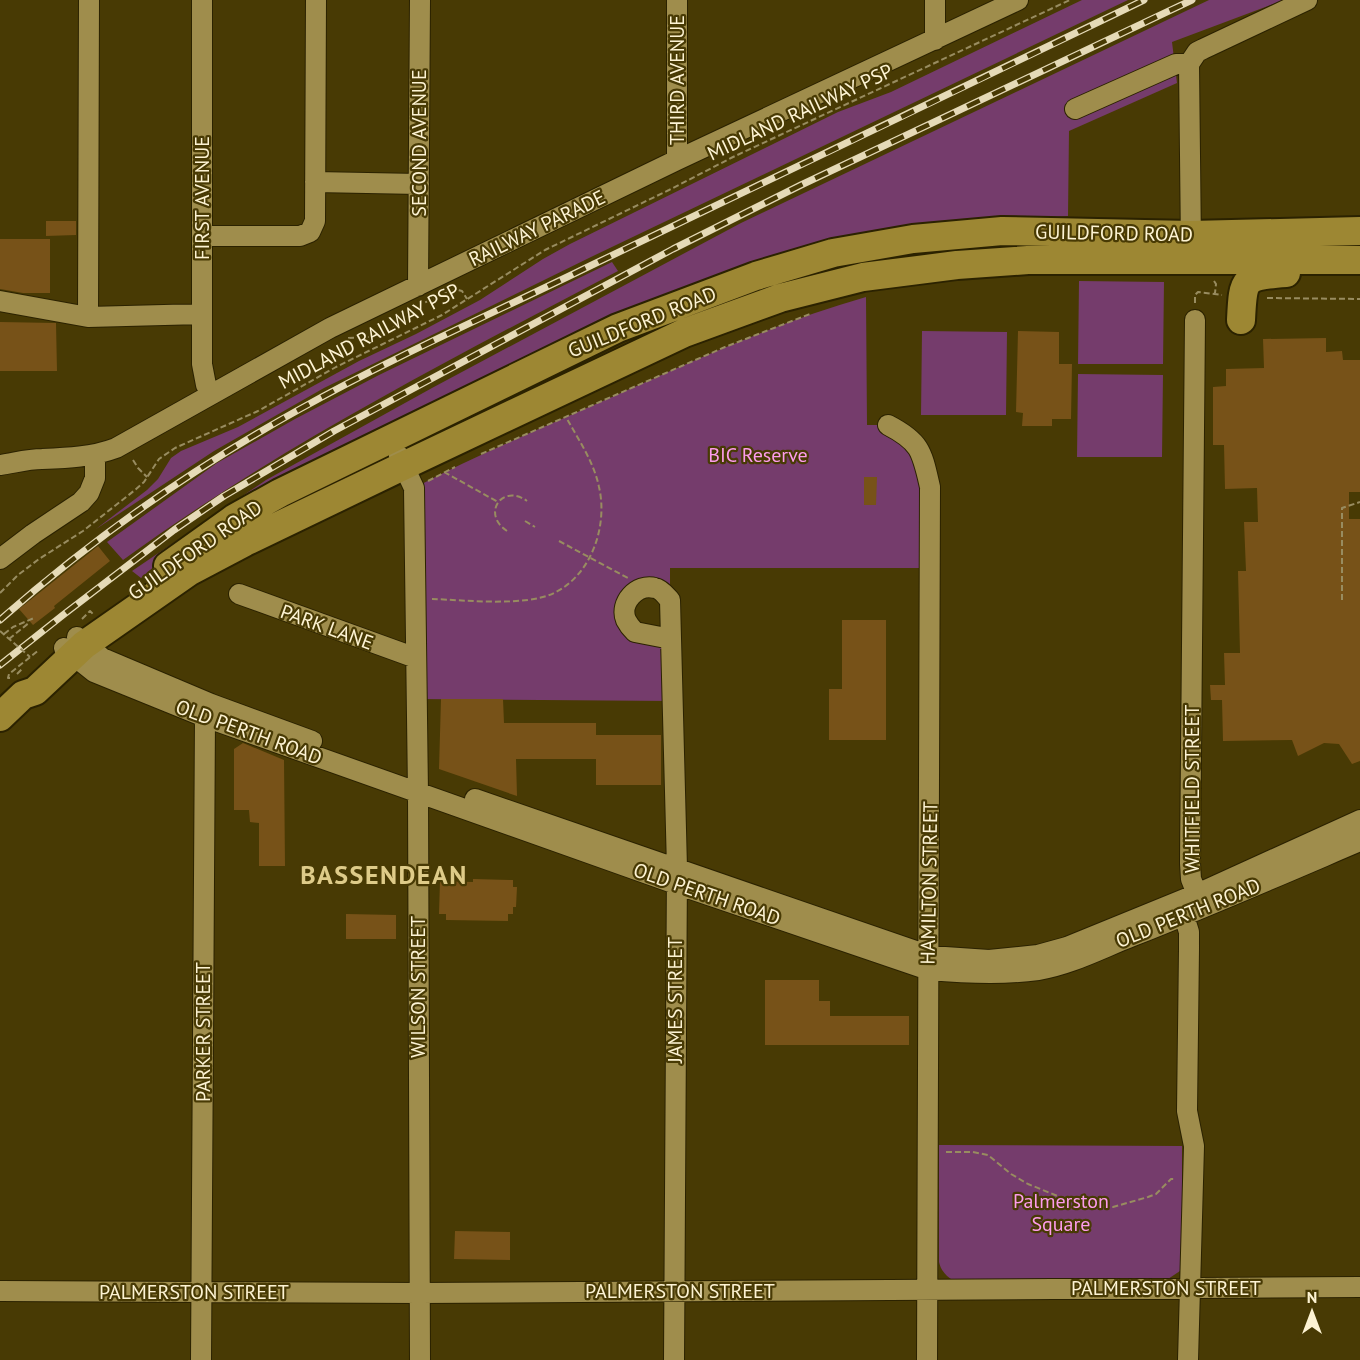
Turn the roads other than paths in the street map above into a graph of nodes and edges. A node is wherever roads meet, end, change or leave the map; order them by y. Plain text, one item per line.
1 (89, 0) edge
2 (202, 0) edge
3 (316, 0) edge
4 (420, 0) edge
5 (677, 0) edge
6 (935, 0) edge
7 (1018, 0) edge
8 (1307, 0) edge
9 (935, 40) junction
10 (1189, 63) junction
11 (1075, 110) dead end
12 (677, 160) junction
13 (315, 182) junction
14 (419, 184) junction
15 (1360, 231) edge
16 (202, 236) junction
17 (1198, 258) junction
18 (1359, 260) edge
19 (418, 286) junction
20 (0, 301) edge
21 (1233, 303) road end
22 (202, 314) junction
23 (88, 317) junction
24 (1195, 320) road end
25 (211, 394) junction
26 (888, 425) dead end
27 (391, 440) junction
28 (95, 455) junction
29 (60, 459) junction
30 (0, 465) edge
31 (409, 477) junction
32 (0, 478) edge
33 (0, 559) edge
34 (239, 594) dead end
35 (671, 639) junction
36 (63, 649) junction
37 (416, 658) junction
38 (208, 711) junction
39 (0, 717) edge
40 (418, 786) junction
41 (1360, 820) edge
42 (1360, 841) edge
43 (676, 876) junction
44 (1197, 894) junction
45 (1184, 916) junction
46 (929, 963) junction
47 (1190, 1287) junction
48 (1360, 1287) edge
49 (927, 1290) junction
50 (0, 1291) edge
51 (202, 1291) junction
52 (674, 1291) junction
53 (420, 1293) junction
54 (201, 1360) edge
55 (420, 1360) edge
56 (674, 1360) edge
57 (927, 1360) edge
58 (1188, 1360) edge

1 - 23 street
2 - 16 street, FIRST AVENUE
3 - 13 street
4 - 14 street, SECOND AVENUE
5 - 12 street, THIRD AVENUE
6 - 9 street
7 - 9 street, RAILWAY PARADE
8 - 10 street
9 - 12 street, RAILWAY PARADE
10 - 11 street
10 - 17 street
12 - 19 street, RAILWAY PARADE
13 - 14 street
13 - 16 street
14 - 19 street, SECOND AVENUE
15 - 17 highway, GUILDFORD ROAD
16 - 22 street, FIRST AVENUE
17 - 18 highway, GUILDFORD ROAD
17 - 27 highway, GUILDFORD ROAD
17 - 31 highway, GUILDFORD ROAD
18 - 21 highway
19 - 25 street, RAILWAY PARADE
20 - 23 street
22 - 23 street
22 - 25 street, FIRST AVENUE
24 - 44 street, WHITFIELD STREET
25 - 28 street, RAILWAY PARADE
26 - 46 street, HAMILTON STREET
27 - 31 street, WILSON STREET
27 - 36 highway, GUILDFORD ROAD
28 - 29 street, RAILWAY PARADE
28 - 33 street
29 - 30 street, RAILWAY PARADE
29 - 32 street, RAILWAY PARADE
31 - 36 highway, GUILDFORD ROAD
31 - 37 street, WILSON STREET
34 - 37 street, PARK LANE
35 - 35 street, JAMES STREET
35 - 43 street, JAMES STREET
36 - 38 street, OLD PERTH ROAD
36 - 39 highway, GUILDFORD ROAD
37 - 40 street, WILSON STREET
38 - 40 street, OLD PERTH ROAD
38 - 51 street, PARKER STREET
40 - 43 street, OLD PERTH ROAD
40 - 53 street, WILSON STREET
41 - 44 street, OLD PERTH ROAD
42 - 45 street, OLD PERTH ROAD
43 - 46 street, OLD PERTH ROAD
43 - 52 street, JAMES STREET
44 - 45 street, WHITFIELD STREET
44 - 46 street, OLD PERTH ROAD
45 - 46 street, OLD PERTH ROAD
45 - 47 street
46 - 49 street, HAMILTON STREET
47 - 48 street, PALMERSTON STREET
47 - 49 street, PALMERSTON STREET
47 - 58 street
49 - 52 street, PALMERSTON STREET
49 - 57 street, HAMILTON STREET
50 - 51 street, PALMERSTON STREET
51 - 53 street, PALMERSTON STREET
51 - 54 street, PARKER STREET
52 - 53 street, PALMERSTON STREET
52 - 56 street, JAMES STREET
53 - 55 street, WILSON STREET

